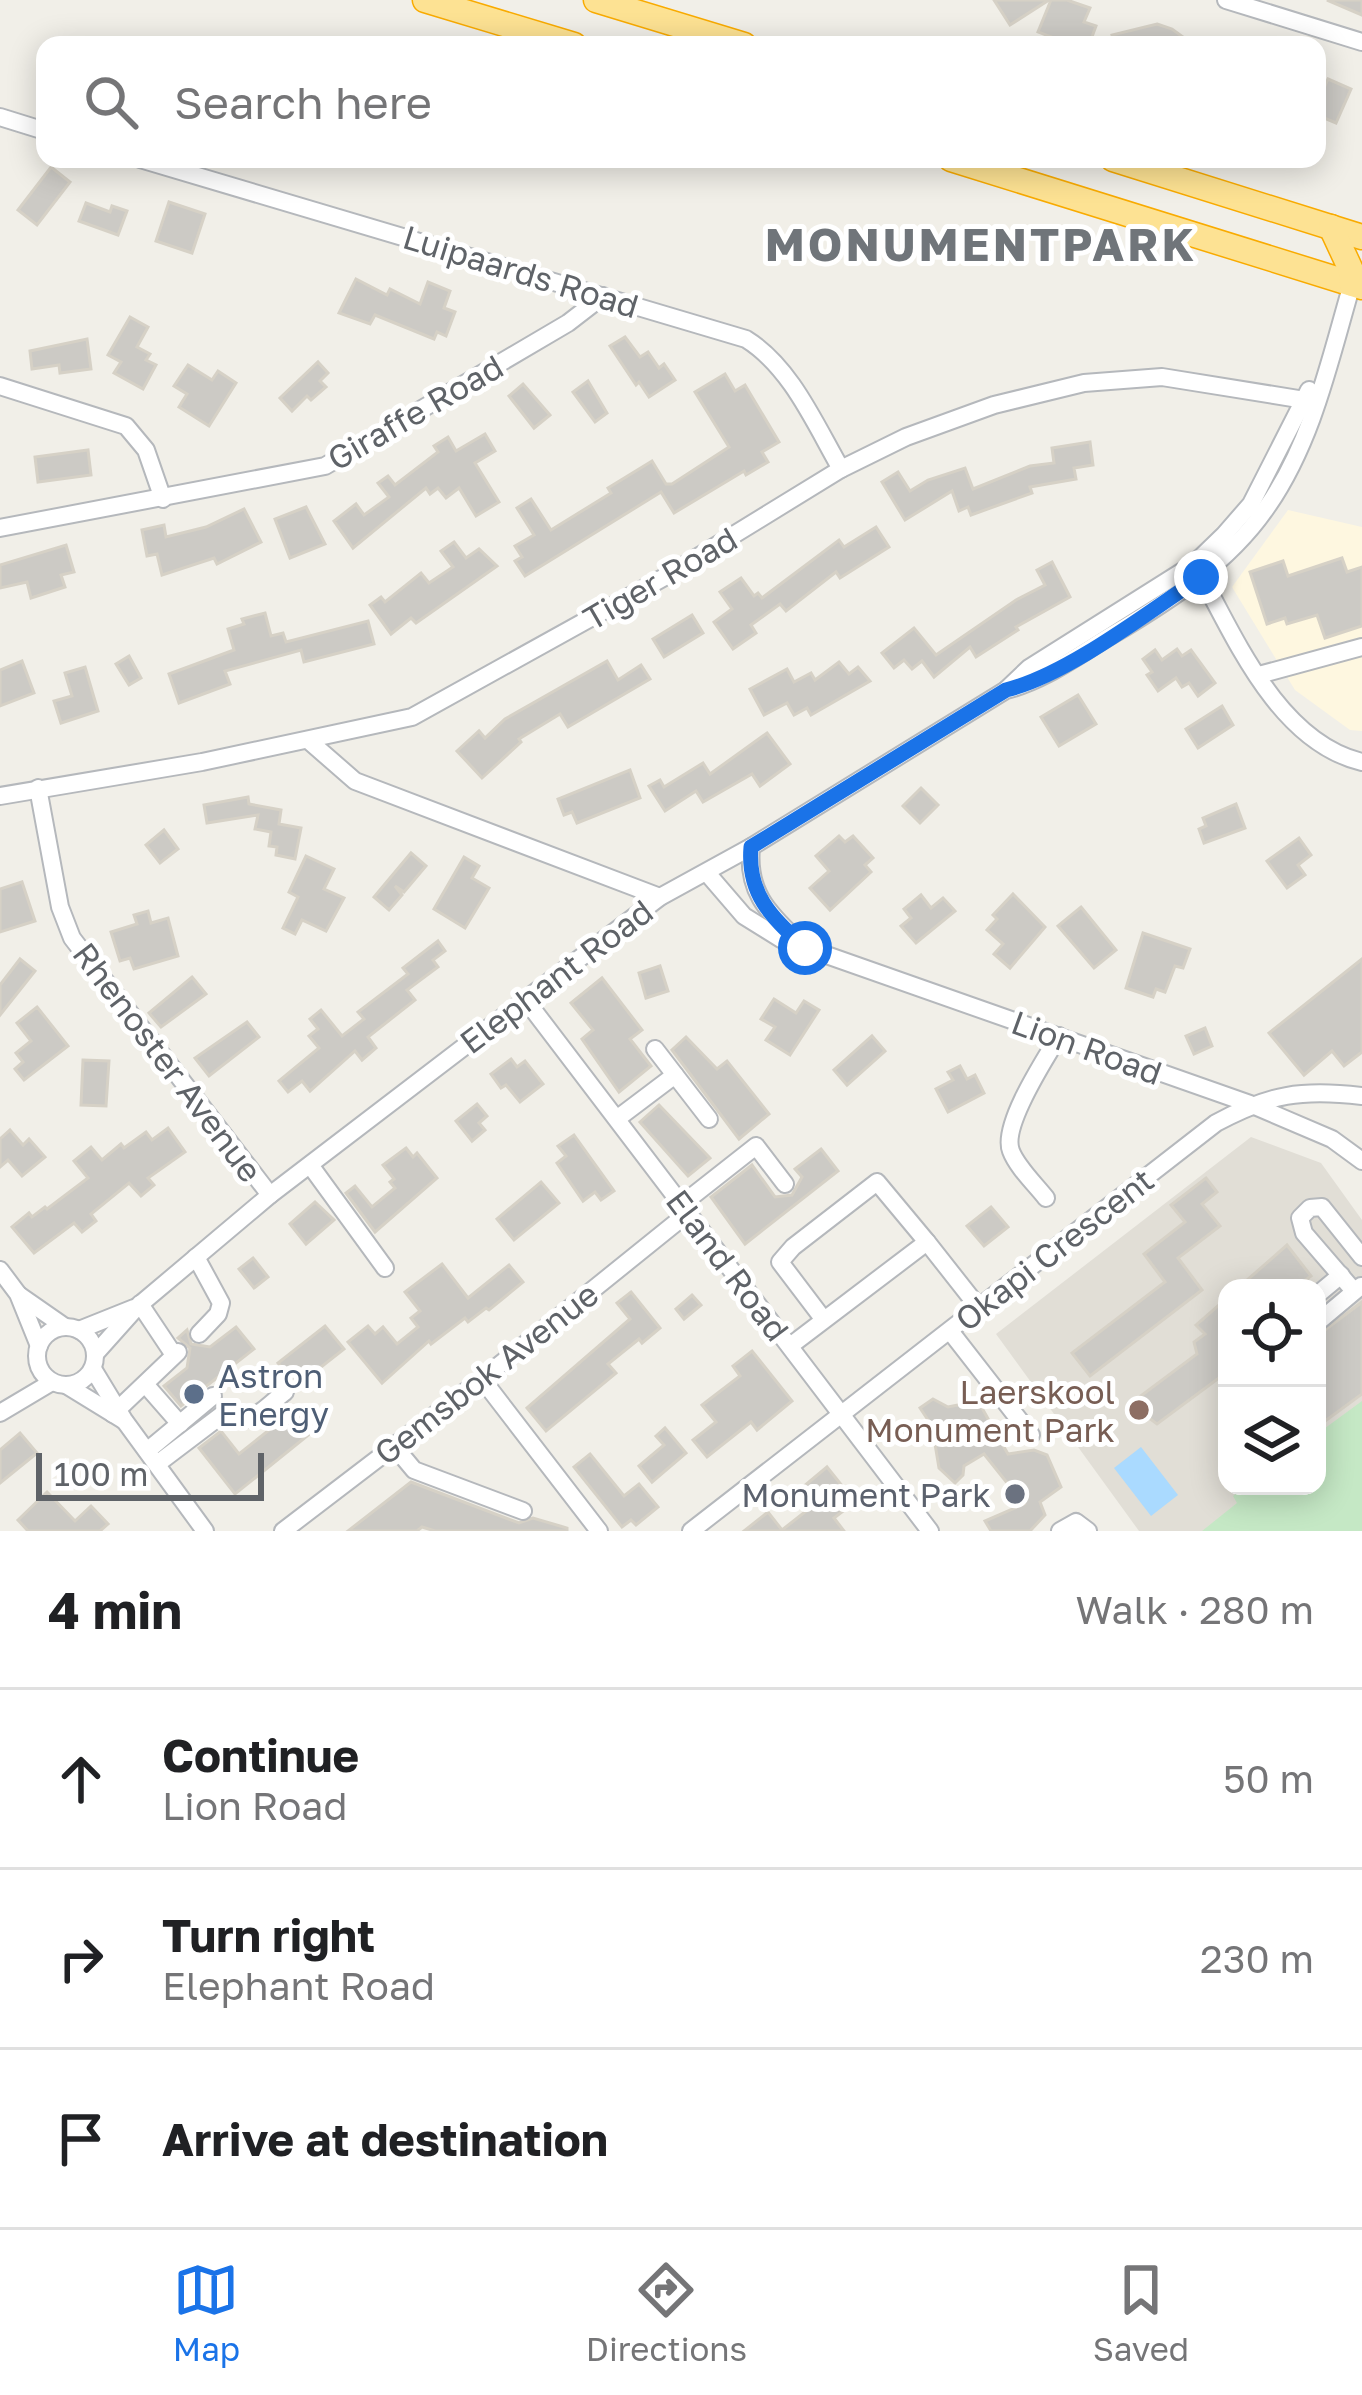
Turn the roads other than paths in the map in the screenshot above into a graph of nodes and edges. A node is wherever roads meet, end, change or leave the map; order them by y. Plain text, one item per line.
1 (425, 0) edge
2 (596, 0) edge
3 (1229, 0) edge
4 (544, 36) edge
5 (714, 36) edge
6 (1362, 42) edge
7 (0, 117) edge
8 (36, 128) edge
9 (170, 168) edge
10 (981, 168) edge
11 (1142, 168) edge
12 (1330, 227) junction
13 (1362, 237) edge
14 (1354, 277) edge
15 (603, 296) junction
16 (0, 386) edge
17 (1311, 401) junction
18 (841, 469) junction
19 (163, 499) junction
20 (0, 528) edge
21 (1198, 571) junction
22 (1362, 647) edge
23 (1259, 675) junction
24 (308, 740) junction
25 (1362, 762) edge
26 (38, 788) junction
27 (0, 796) edge
28 (751, 847) junction
29 (707, 873) junction
30 (660, 897) junction
31 (805, 948) junction
32 (525, 999) junction
33 (1059, 1036) junction
34 (655, 1049) dead end
35 (675, 1076) junction
36 (1362, 1096) edge
37 (1250, 1104) junction
38 (618, 1118) junction
39 (710, 1118) dead end
40 (1362, 1161) edge
41 (310, 1165) junction
42 (785, 1184) dead end
43 (270, 1195) junction
44 (1046, 1198) dead end
45 (685, 1209) junction
46 (927, 1242) junction
47 (196, 1257) junction
48 (1362, 1257) edge
49 (386, 1268) dead end
50 (0, 1270) edge
51 (1341, 1275) junction
52 (1326, 1288) edge
53 (1358, 1288) edge
54 (18, 1294) junction
55 (138, 1306) junction
56 (979, 1309) junction
57 (1326, 1315) edge
58 (824, 1320) junction
59 (72, 1329) junction
60 (950, 1331) junction
61 (199, 1334) dead end
62 (790, 1346) junction
63 (39, 1355) junction
64 (94, 1361) junction
65 (482, 1379) junction
66 (59, 1384) junction
67 (145, 1384) junction
68 (285, 1392) dead end
69 (214, 1396) dead end
70 (3, 1411) edge
71 (119, 1415) junction
72 (843, 1415) junction
73 (180, 1424) junction
74 (1031, 1435) dead end
75 (394, 1446) junction
76 (152, 1458) junction
77 (523, 1511) dead end
78 (205, 1531) edge
79 (283, 1531) edge
80 (599, 1531) edge
81 (691, 1531) edge
82 (930, 1531) edge
83 (1060, 1531) edge
84 (1088, 1531) edge

1 - 4 highway
2 - 5 highway
3 - 6 street
7 - 8 street
9 - 15 street, Luipaards Road
10 - 14 highway
11 - 12 highway
12 - 13 highway
12 - 14 highway
14 - 17 street, Elephant Road
15 - 18 street, Luipaards Road
15 - 19 street, Giraffe Road
16 - 19 street
17 - 18 street, Tiger Road
17 - 21 street, Elephant Road
18 - 24 street, Tiger Road
19 - 20 street, Giraffe Road
21 - 23 street
21 - 28 street, Elephant Road
22 - 23 street
23 - 25 street
24 - 26 street, Tiger Road
24 - 30 street
26 - 27 street, Tiger Road
26 - 43 street, Rhenoster Avenue
28 - 29 street, Elephant Road
28 - 31 street, Lion Road
29 - 30 street, Elephant Road
29 - 31 street, Lion Road
30 - 32 street, Elephant Road
31 - 33 street, Lion Road
32 - 38 street, Eland Road
32 - 41 street, Elephant Road
33 - 37 street, Lion Road
33 - 44 street
34 - 35 street
35 - 38 street
35 - 39 street
36 - 37 street
37 - 40 street, Lion Road
37 - 56 street, Okapi Crescent
38 - 45 street, Eland Road
41 - 43 street, Elephant Road
41 - 49 street
42 - 45 street, Gemsbok Avenue
43 - 47 street, Elephant Road
45 - 62 street, Eland Road
45 - 65 street, Gemsbok Avenue
46 - 56 street
46 - 58 street
46 - 58 street
47 - 55 street, Elephant Road
47 - 61 street
48 - 51 street
50 - 54 street
51 - 52 street
51 - 53 street
53 - 57 street
54 - 59 street
54 - 63 street
55 - 59 street, Elephant Road
55 - 64 street, Elephant Road
55 - 67 street
56 - 60 street, Okapi Crescent
58 - 62 street
59 - 63 street
59 - 64 street
60 - 72 street, Okapi Crescent
60 - 74 street
62 - 72 street, Eland Road
63 - 66 street
63 - 70 street
64 - 66 street
64 - 71 street
65 - 75 street, Gemsbok Avenue
65 - 80 street
66 - 70 street
66 - 71 street
67 - 71 street
67 - 73 street
68 - 76 street
69 - 73 street
71 - 76 street
72 - 81 street, Okapi Crescent
72 - 82 street, Eland Road
73 - 76 street
75 - 77 street
75 - 79 street, Gemsbok Avenue
76 - 78 street
83 - 84 street

